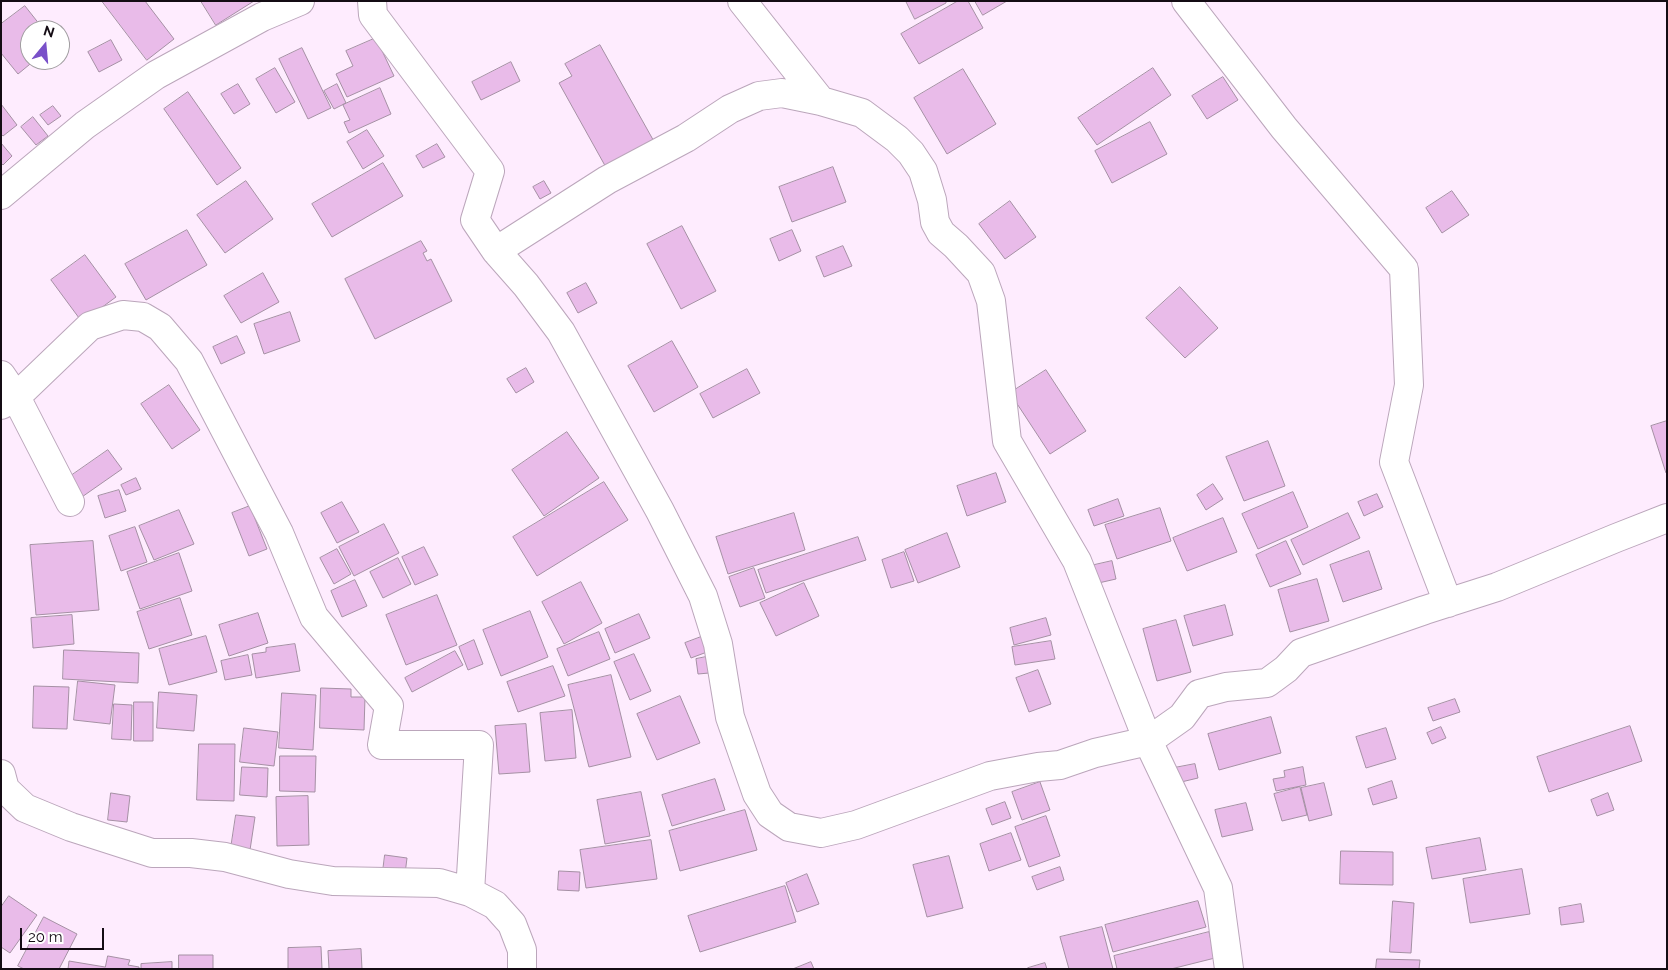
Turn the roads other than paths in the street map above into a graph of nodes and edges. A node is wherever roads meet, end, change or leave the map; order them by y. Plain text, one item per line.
1 (300, 1) edge
2 (372, 1) edge
3 (742, 1) edge
4 (1186, 1) edge
5 (821, 101) junction
6 (1, 196) edge
7 (496, 251) junction
8 (1, 375) edge
9 (8, 401) edge
10 (70, 502) dead end
11 (1667, 518) edge
12 (1448, 602) junction
13 (1148, 741) junction
14 (1, 774) edge
15 (470, 892) junction
16 (522, 969) edge
17 (1229, 969) edge

1 - 6 street
2 - 7 street
3 - 5 street
4 - 12 street
5 - 7 street
5 - 13 street
7 - 13 street
8 - 9 street
9 - 10 street
9 - 15 street
11 - 12 street
12 - 13 street
13 - 17 street
14 - 15 street
15 - 16 street

